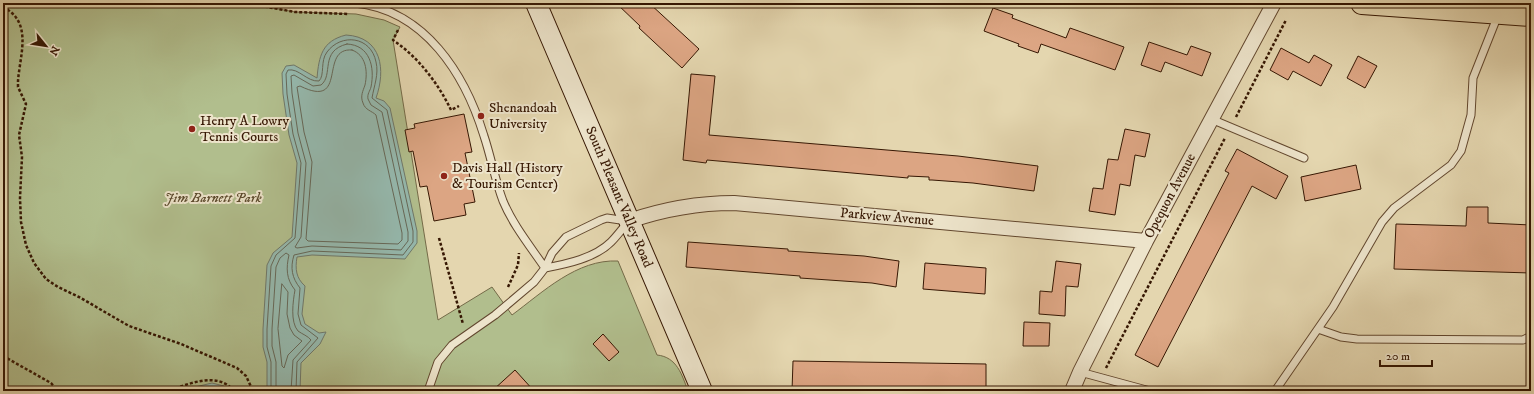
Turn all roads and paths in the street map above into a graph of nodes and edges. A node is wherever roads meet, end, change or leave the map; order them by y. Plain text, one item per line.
1 (245, 3) edge
2 (355, 3) edge
3 (536, 3) edge
4 (1274, 3) edge
5 (1362, 3) edge
6 (1428, 5) edge
7 (3, 7) edge
8 (1499, 13) junction
9 (350, 14) dead end
10 (1531, 16) edge
11 (1286, 20) dead end
12 (394, 25) dead end
13 (461, 106) dead end
14 (1211, 119) junction
15 (1230, 128) junction
16 (1304, 158) dead end
17 (629, 221) junction
18 (439, 238) dead end
19 (1146, 241) junction
20 (518, 249) dead end
21 (545, 268) junction
22 (506, 289) dead end
23 (1318, 329) junction
24 (466, 335) junction
25 (1531, 336) edge
26 (3, 356) edge
27 (1080, 372) junction
28 (1101, 378) junction
29 (58, 391) edge
30 (166, 391) edge
31 (234, 391) edge
32 (253, 391) edge
33 (428, 391) edge
34 (702, 391) edge
35 (1072, 391) edge
36 (1150, 391) edge
37 (1275, 391) edge

1 - 9 path
2 - 21 lane
3 - 17 main road, South Pleasant Valley Road
4 - 14 street, Opequon Avenue
5 - 6 main road
6 - 8 main road
7 - 32 path
8 - 10 main road
8 - 23 lane
11 - 15 path
12 - 13 path
14 - 15 lane
14 - 19 street, Opequon Avenue
15 - 16 lane
15 - 28 path
17 - 19 street, Parkview Avenue
17 - 21 lane
17 - 21 lane
17 - 34 main road, South Pleasant Valley Road
18 - 24 path
19 - 27 street, Opequon Avenue
20 - 22 path
21 - 24 lane
23 - 25 lane
23 - 37 lane
24 - 33 lane
26 - 29 path
27 - 28 lane
27 - 35 street, Opequon Avenue
28 - 36 lane
30 - 31 path

